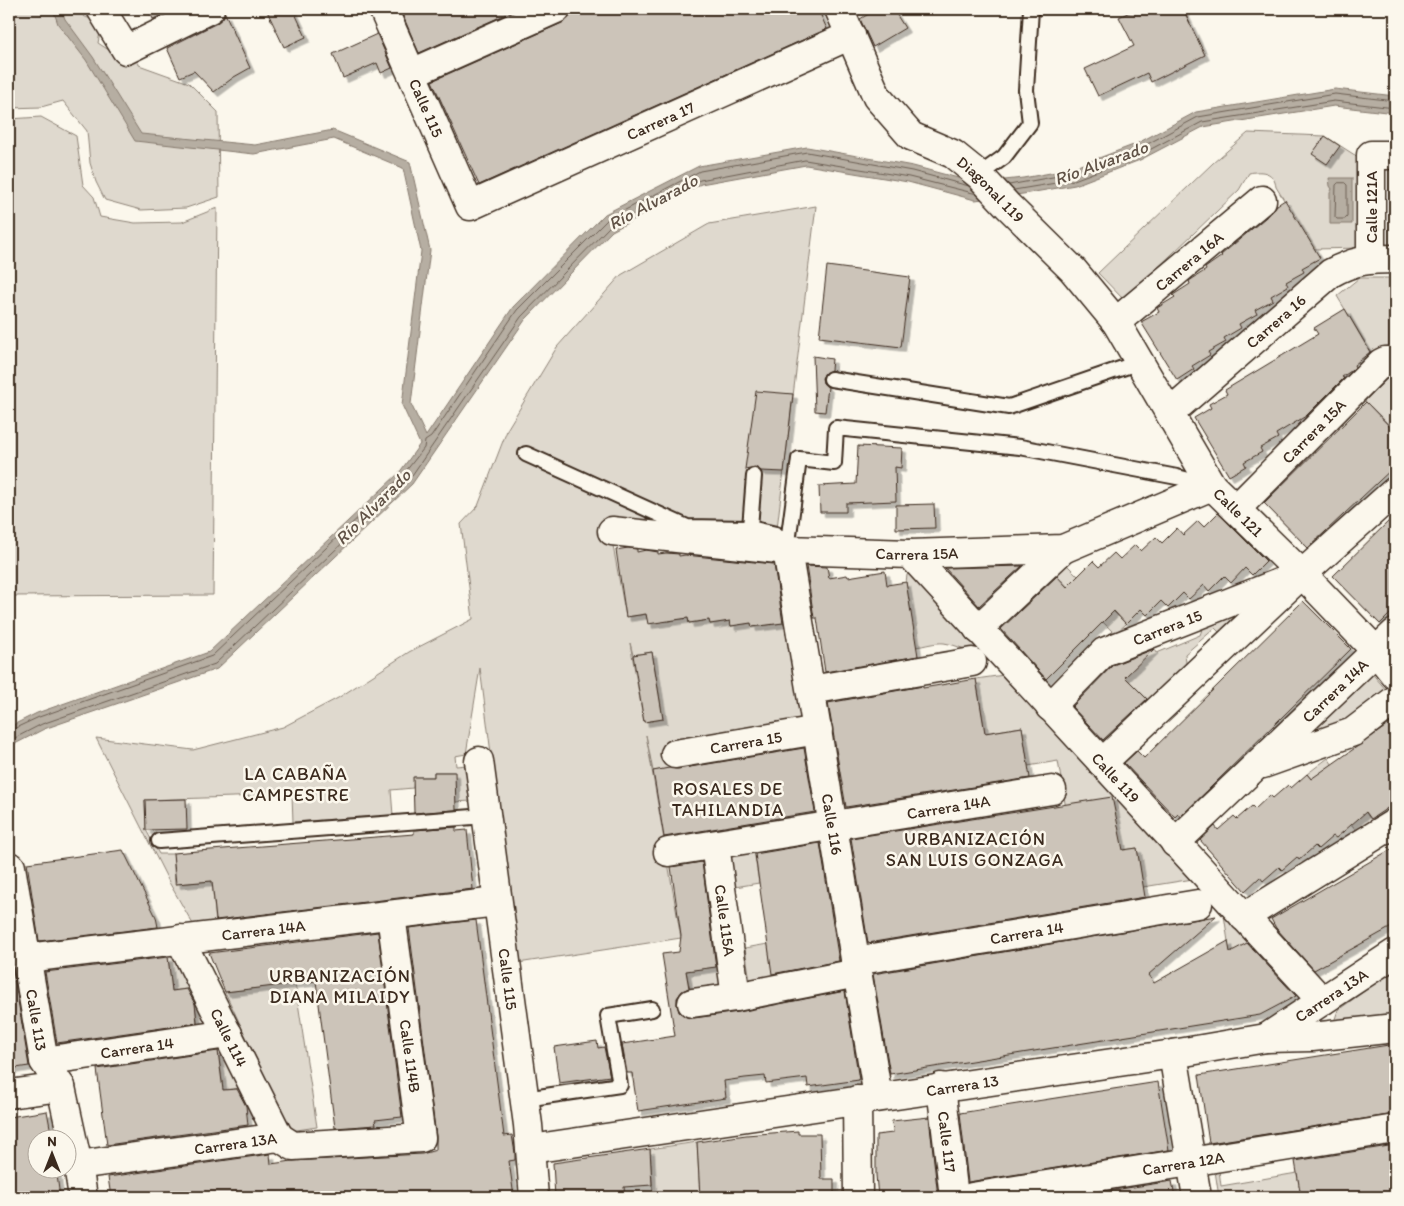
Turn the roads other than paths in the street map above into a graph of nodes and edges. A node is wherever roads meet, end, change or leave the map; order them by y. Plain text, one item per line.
1 (101, 9) edge
2 (210, 9) edge
3 (383, 9) edge
4 (556, 9) edge
5 (839, 9) edge
6 (1031, 9) edge
7 (851, 35) junction
8 (412, 73) junction
9 (1383, 155) edge
10 (981, 177) junction
11 (1262, 200) dead end
12 (470, 206) joint
13 (1383, 259) edge
14 (1116, 322) junction
15 (1395, 361) edge
16 (1140, 362) junction
17 (831, 379) dead end
18 (1170, 413) junction
19 (526, 454) dead end
20 (754, 476) dead end
21 (1212, 486) junction
22 (1395, 491) edge
23 (1236, 509) junction
24 (750, 528) junction
25 (612, 531) dead end
26 (1062, 549) junction
27 (787, 550) junction
28 (910, 554) junction
29 (1302, 574) junction
30 (978, 629) junction
31 (1386, 642) edge
32 (972, 662) dead end
33 (1395, 675) edge
34 (811, 690) junction
35 (1395, 700) edge
36 (1050, 707) junction
37 (818, 730) junction
38 (676, 754) dead end
39 (479, 761) dead end
40 (1102, 763) junction
41 (1254, 767) junction
42 (1052, 790) dead end
43 (486, 816) junction
44 (1395, 823) edge
45 (833, 826) junction
46 (158, 841) dead end
47 (1175, 843) junction
48 (715, 845) junction
49 (668, 852) dead end
50 (11, 867) dead end
51 (497, 902) junction
52 (1198, 904) dead end
53 (391, 914) junction
54 (1244, 917) junction
55 (180, 939) junction
56 (1395, 953) edge
57 (28, 958) junction
58 (856, 967) junction
59 (736, 996) junction
60 (1322, 1002) junction
61 (692, 1003) dead end
62 (652, 1009) dead end
63 (1395, 1028) edge
64 (228, 1034) junction
65 (1266, 1038) junction
66 (1173, 1054) junction
67 (44, 1060) junction
68 (61, 1087) junction
69 (941, 1087) junction
70 (9, 1094) edge
71 (868, 1098) junction
72 (525, 1099) junction
73 (70, 1128) edge
74 (1395, 1130) edge
75 (279, 1137) junction
76 (421, 1138) joint
77 (531, 1148) junction
78 (1191, 1162) junction
79 (78, 1165) joint
80 (83, 1197) edge
81 (534, 1197) edge
82 (858, 1197) edge
83 (954, 1197) edge
84 (972, 1197) edge
85 (1197, 1197) edge

1 - 2 street
3 - 8 street, Calle 115
4 - 8 street
5 - 7 street
6 - 10 lane
7 - 10 street, Diagonal 119
7 - 12 street, Carrera 17
8 - 12 street, Calle 115
9 - 13 street, Calle 121A
10 - 14 street, Diagonal 119
11 - 14 street, Carrera 16A
13 - 18 street, Carrera 16
14 - 16 street, Calle 121
15 - 23 street, Carrera 15A
16 - 17 lane
16 - 18 street, Calle 121
18 - 21 street, Calle 121
19 - 24 lane
20 - 24 lane
21 - 23 street, Calle 121
21 - 26 street, Carrera 15A
21 - 27 lane
22 - 29 street, Carrera 15
23 - 29 street, Calle 121
24 - 27 lane
25 - 27 street, Carrera 15A
26 - 28 street, Carrera 15A
26 - 30 street
27 - 28 street, Carrera 15A
27 - 34 street, Calle 116
28 - 30 street, Calle 119
29 - 31 street, Calle 121
29 - 36 street, Carrera 15
29 - 40 street, Carrera 15
30 - 36 street, Calle 119
31 - 33 street, Calle 121
31 - 41 street, Carrera 14A
32 - 34 street
34 - 37 street, Calle 116
35 - 41 street, Carrera 14A
36 - 40 street, Calle 119
37 - 38 street, Carrera 15
37 - 45 street, Calle 116
39 - 43 street, Calle 115
40 - 47 street, Calle 119
41 - 47 street, Carrera 14A
42 - 45 street, Carrera 14A
43 - 46 lane
43 - 51 street, Calle 115
44 - 54 street
45 - 48 street, Carrera 14A
45 - 58 street, Calle 116
47 - 54 street, Calle 119
48 - 49 street, Carrera 14A
48 - 59 street, Calle 115A
50 - 57 street, Calle 113
51 - 53 street, Carrera 14A
51 - 72 street, Calle 115
52 - 58 street, Carrera 14
53 - 55 street, Carrera 14A
53 - 76 street, Calle 114B
54 - 60 street, Calle 119
55 - 57 street, Carrera 14A
55 - 64 street, Calle 114
56 - 60 street, Carrera 13A
57 - 67 street, Calle 113
58 - 59 street, Carrera 14
58 - 71 street, Calle 116
59 - 61 street, Carrera 14
60 - 65 street, Carrera 13A
62 - 72 lane
63 - 65 street, Carrera 13
64 - 67 street, Carrera 14
64 - 75 street, Calle 114
65 - 66 street, Carrera 13
66 - 69 street, Carrera 13
66 - 78 street
67 - 68 street, Calle 113
68 - 70 street
68 - 73 street, Calle 113
69 - 71 street, Carrera 13
69 - 83 street, Calle 117
71 - 77 street, Carrera 13
71 - 82 street, Calle 116
72 - 77 street, Calle 115
74 - 78 street, Carrera 12A
75 - 76 street, Carrera 13A
75 - 79 street, Carrera 13A
77 - 81 street, Calle 115
78 - 84 street, Carrera 12A
78 - 85 street
79 - 80 street, Calle 113

